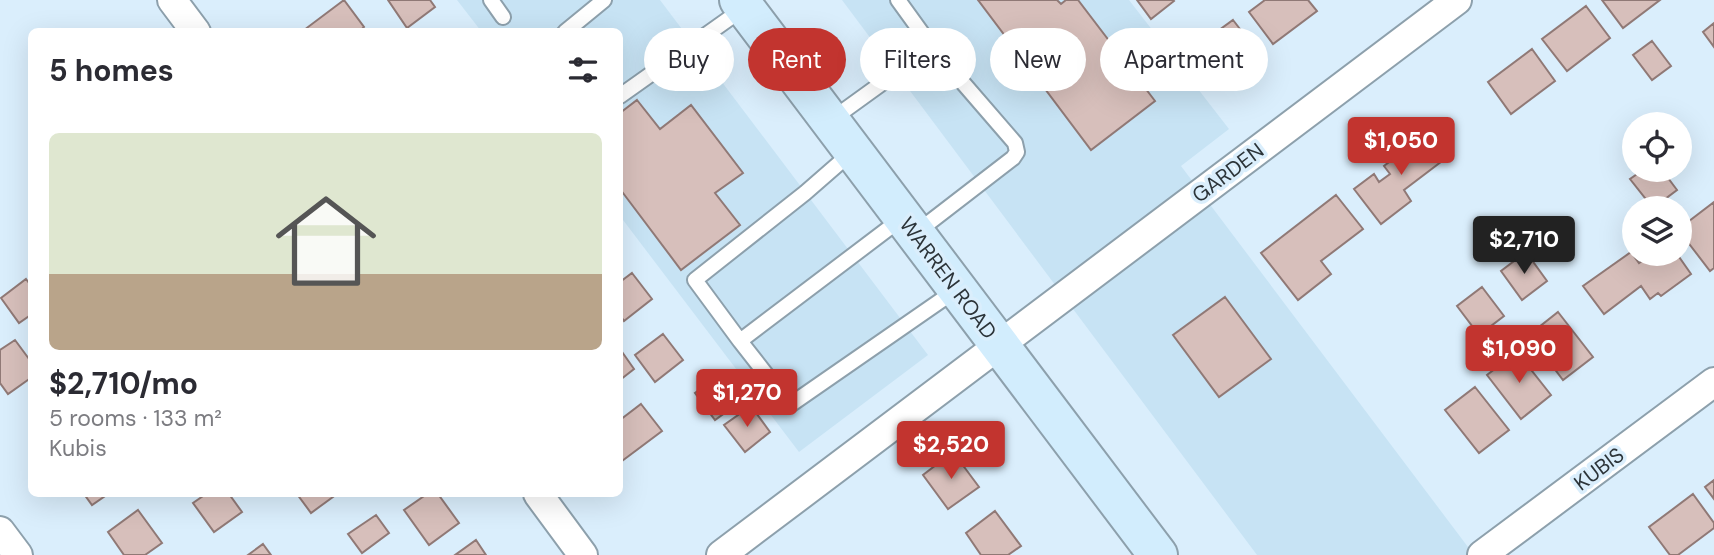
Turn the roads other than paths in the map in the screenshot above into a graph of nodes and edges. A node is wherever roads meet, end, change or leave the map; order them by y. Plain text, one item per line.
1 (172, 0) edge
2 (491, 0) edge
3 (604, 0) edge
4 (898, 0) edge
5 (1457, 0) edge
6 (746, 2) edge
7 (503, 17) dead end
8 (193, 28) edge
9 (570, 28) edge
10 (918, 28) edge
11 (871, 91) edge
12 (969, 91) edge
13 (623, 94) edge
14 (830, 121) junction
15 (853, 151) junction
16 (909, 226) junction
17 (957, 290) junction
18 (740, 341) junction
19 (999, 345) junction
20 (1714, 382) edge
21 (540, 497) edge
22 (0, 531) edge
23 (18, 555) edge
24 (583, 555) edge
25 (721, 555) edge
26 (1158, 555) edge
27 (1482, 555) edge

1 - 8 street
2 - 7 lane
3 - 9 lane
4 - 10 lane
5 - 19 street, GARDEN
6 - 13 lane
6 - 14 main road, WARREN ROAD
11 - 14 lane
12 - 16 lane
14 - 15 main road, WARREN ROAD
15 - 16 main road, WARREN ROAD
15 - 18 lane
16 - 17 main road, WARREN ROAD
16 - 18 lane
17 - 18 lane
17 - 19 main road, WARREN ROAD
19 - 25 street, GARDEN
19 - 26 main road, WARREN ROAD
20 - 27 street, KUBIS
21 - 24 street
22 - 23 street

